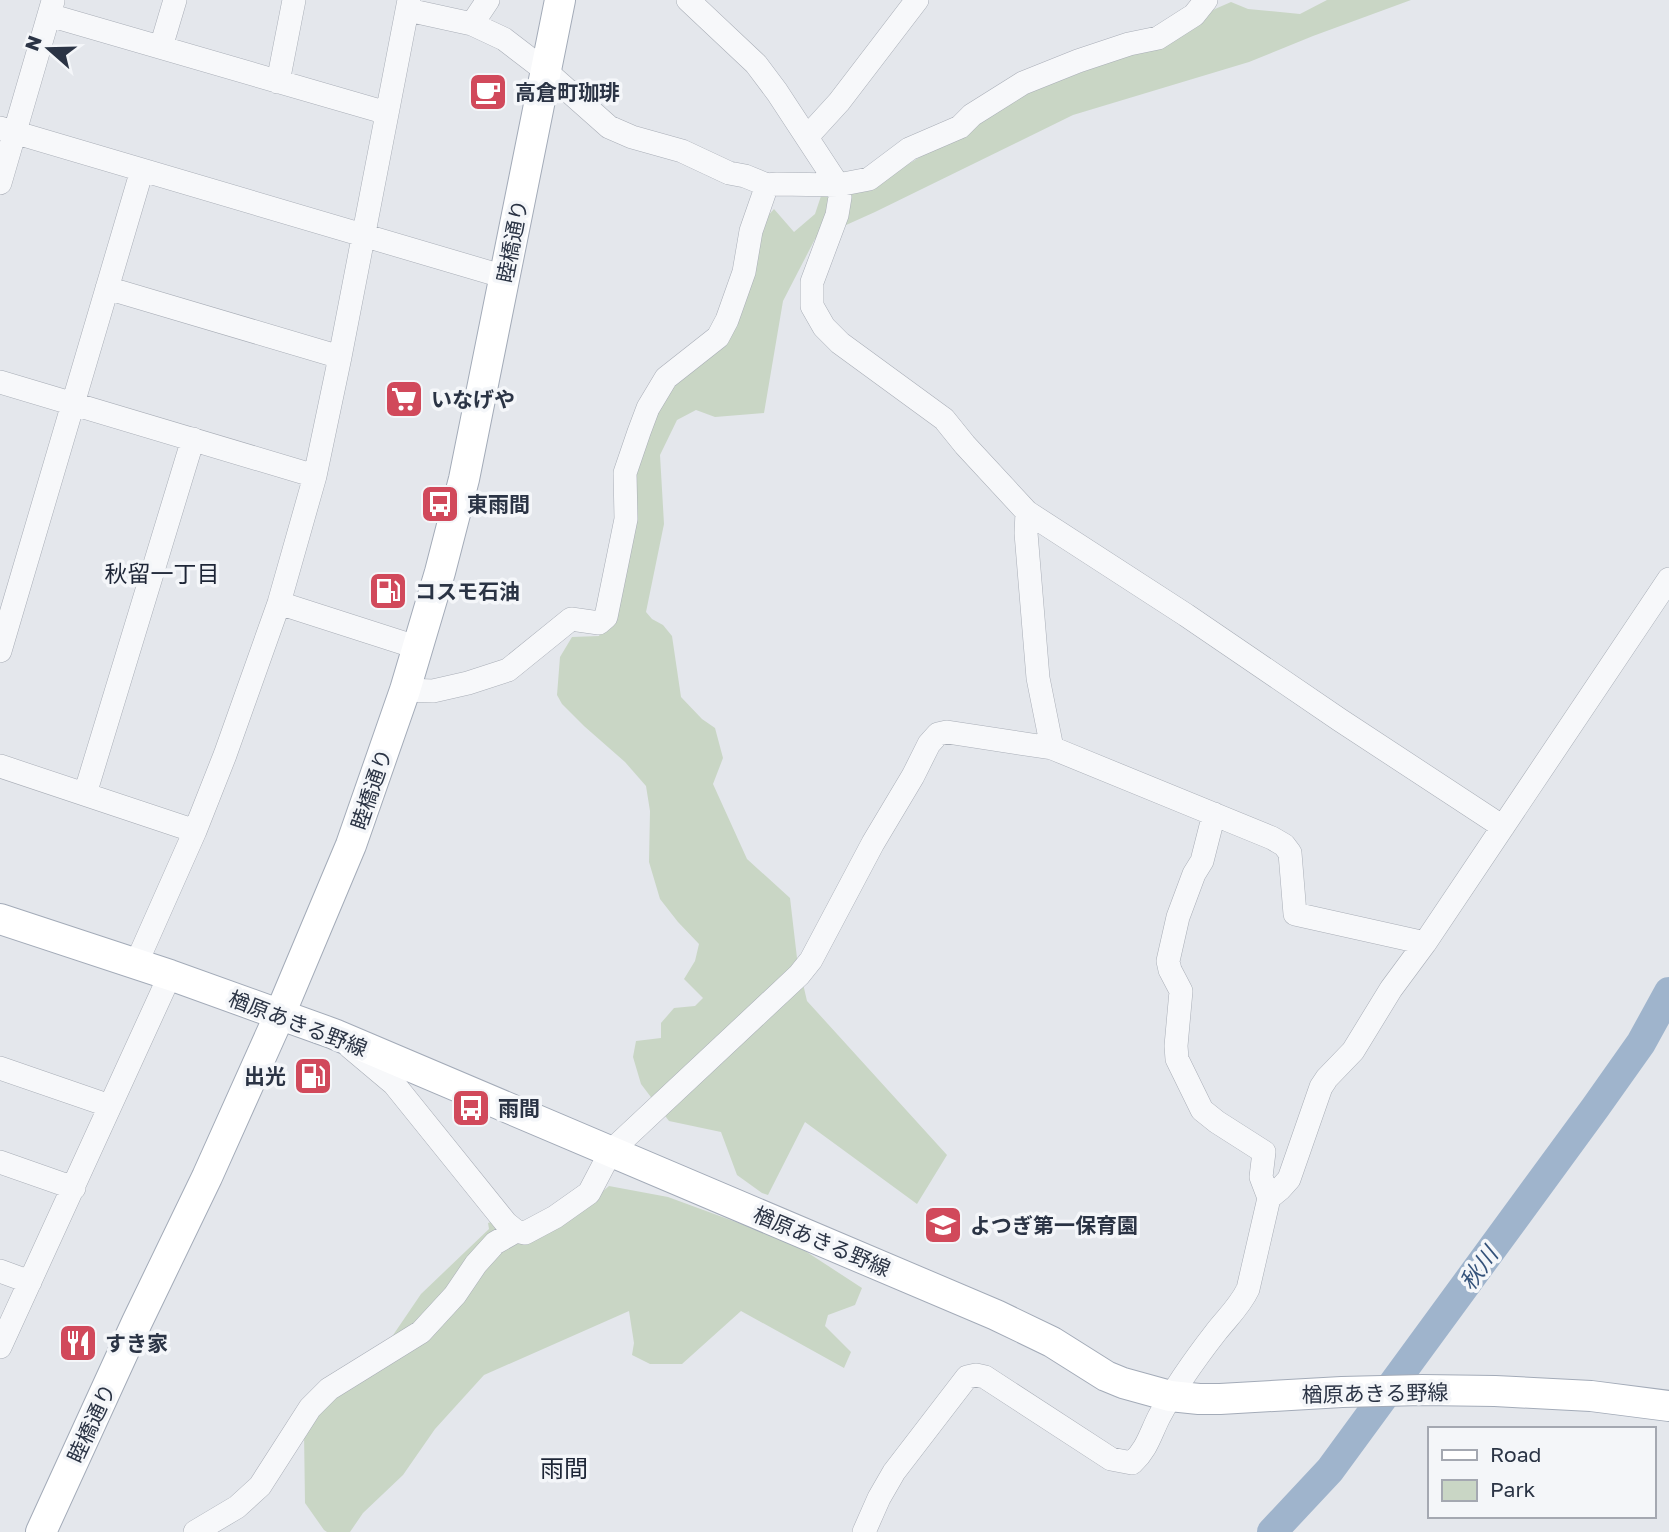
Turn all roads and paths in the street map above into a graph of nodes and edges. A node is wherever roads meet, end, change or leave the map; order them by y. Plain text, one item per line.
1 (174, 0) edge
2 (294, 0) edge
3 (488, 0) edge
4 (560, 0) edge
5 (688, 0) edge
6 (917, 0) edge
7 (1206, 0) edge
8 (409, 5) edge
9 (52, 8) edge
10 (472, 24) junction
11 (161, 47) junction
12 (547, 72) junction
13 (278, 82) junction
14 (387, 113) junction
15 (7, 130) edge
16 (807, 138) junction
17 (142, 170) junction
18 (0, 183) edge
19 (767, 185) junction
20 (838, 185) junction
21 (363, 235) junction
22 (505, 277) junction
23 (107, 288) junction
24 (340, 357) junction
25 (0, 382) edge
26 (73, 404) junction
27 (193, 439) junction
28 (315, 475) junction
29 (1027, 512) junction
30 (1669, 579) edge
31 (279, 603) junction
32 (419, 648) junction
33 (0, 651) edge
34 (405, 690) junction
35 (1052, 748) junction
36 (0, 766) edge
37 (85, 794) junction
38 (1214, 814) junction
39 (1503, 827) junction
40 (195, 831) junction
41 (0, 919) edge
42 (1425, 943) junction
43 (136, 964) junction
44 (170, 975) junction
45 (280, 1014) junction
46 (334, 1034) junction
47 (0, 1068) edge
48 (110, 1106) junction
49 (611, 1151) junction
50 (0, 1162) edge
51 (74, 1188) junction
52 (1269, 1198) junction
53 (516, 1231) junction
54 (0, 1271) edge
55 (30, 1282) junction
56 (0, 1347) edge
57 (1170, 1396) junction
58 (1669, 1406) edge
59 (41, 1532) edge
60 (195, 1532) edge
61 (864, 1532) edge

1 - 11 street
2 - 13 street
3 - 10 street
4 - 12 main road, 睦橋通り
5 - 16 street
6 - 16 street
7 - 20 street
8 - 10 street
8 - 14 street
9 - 11 street
9 - 15 street
10 - 12 street
11 - 13 street
12 - 19 street
12 - 22 main road, 睦橋通り
13 - 14 street
14 - 21 street
15 - 17 street
15 - 18 street
16 - 20 street
17 - 21 street
17 - 23 street
19 - 20 street
19 - 34 street
20 - 29 street
21 - 22 street
21 - 24 street
22 - 32 main road, 睦橋通り
23 - 24 street
23 - 26 street
24 - 28 street
25 - 26 street
26 - 27 street
26 - 33 street
27 - 28 street
27 - 37 street
28 - 31 street
29 - 35 street
29 - 39 street
30 - 39 street
31 - 32 street
31 - 40 street
32 - 34 main road, 睦橋通り
34 - 45 main road, 睦橋通り
35 - 38 street
35 - 49 street
36 - 37 street
37 - 40 street
38 - 42 street
38 - 52 street
39 - 42 street
40 - 43 street
41 - 43 main road, 楢原あきる野線
42 - 52 street
43 - 44 main road, 楢原あきる野線
44 - 45 main road, 楢原あきる野線
44 - 48 street
45 - 46 main road, 楢原あきる野線
45 - 59 main road, 睦橋通り
46 - 49 main road, 楢原あきる野線
46 - 53 street
47 - 48 street
48 - 51 street
49 - 53 street
49 - 57 main road, 楢原あきる野線
50 - 51 street
51 - 55 street
52 - 57 street
53 - 60 street
54 - 55 street
55 - 56 street
57 - 58 main road, 楢原あきる野線
57 - 61 street

